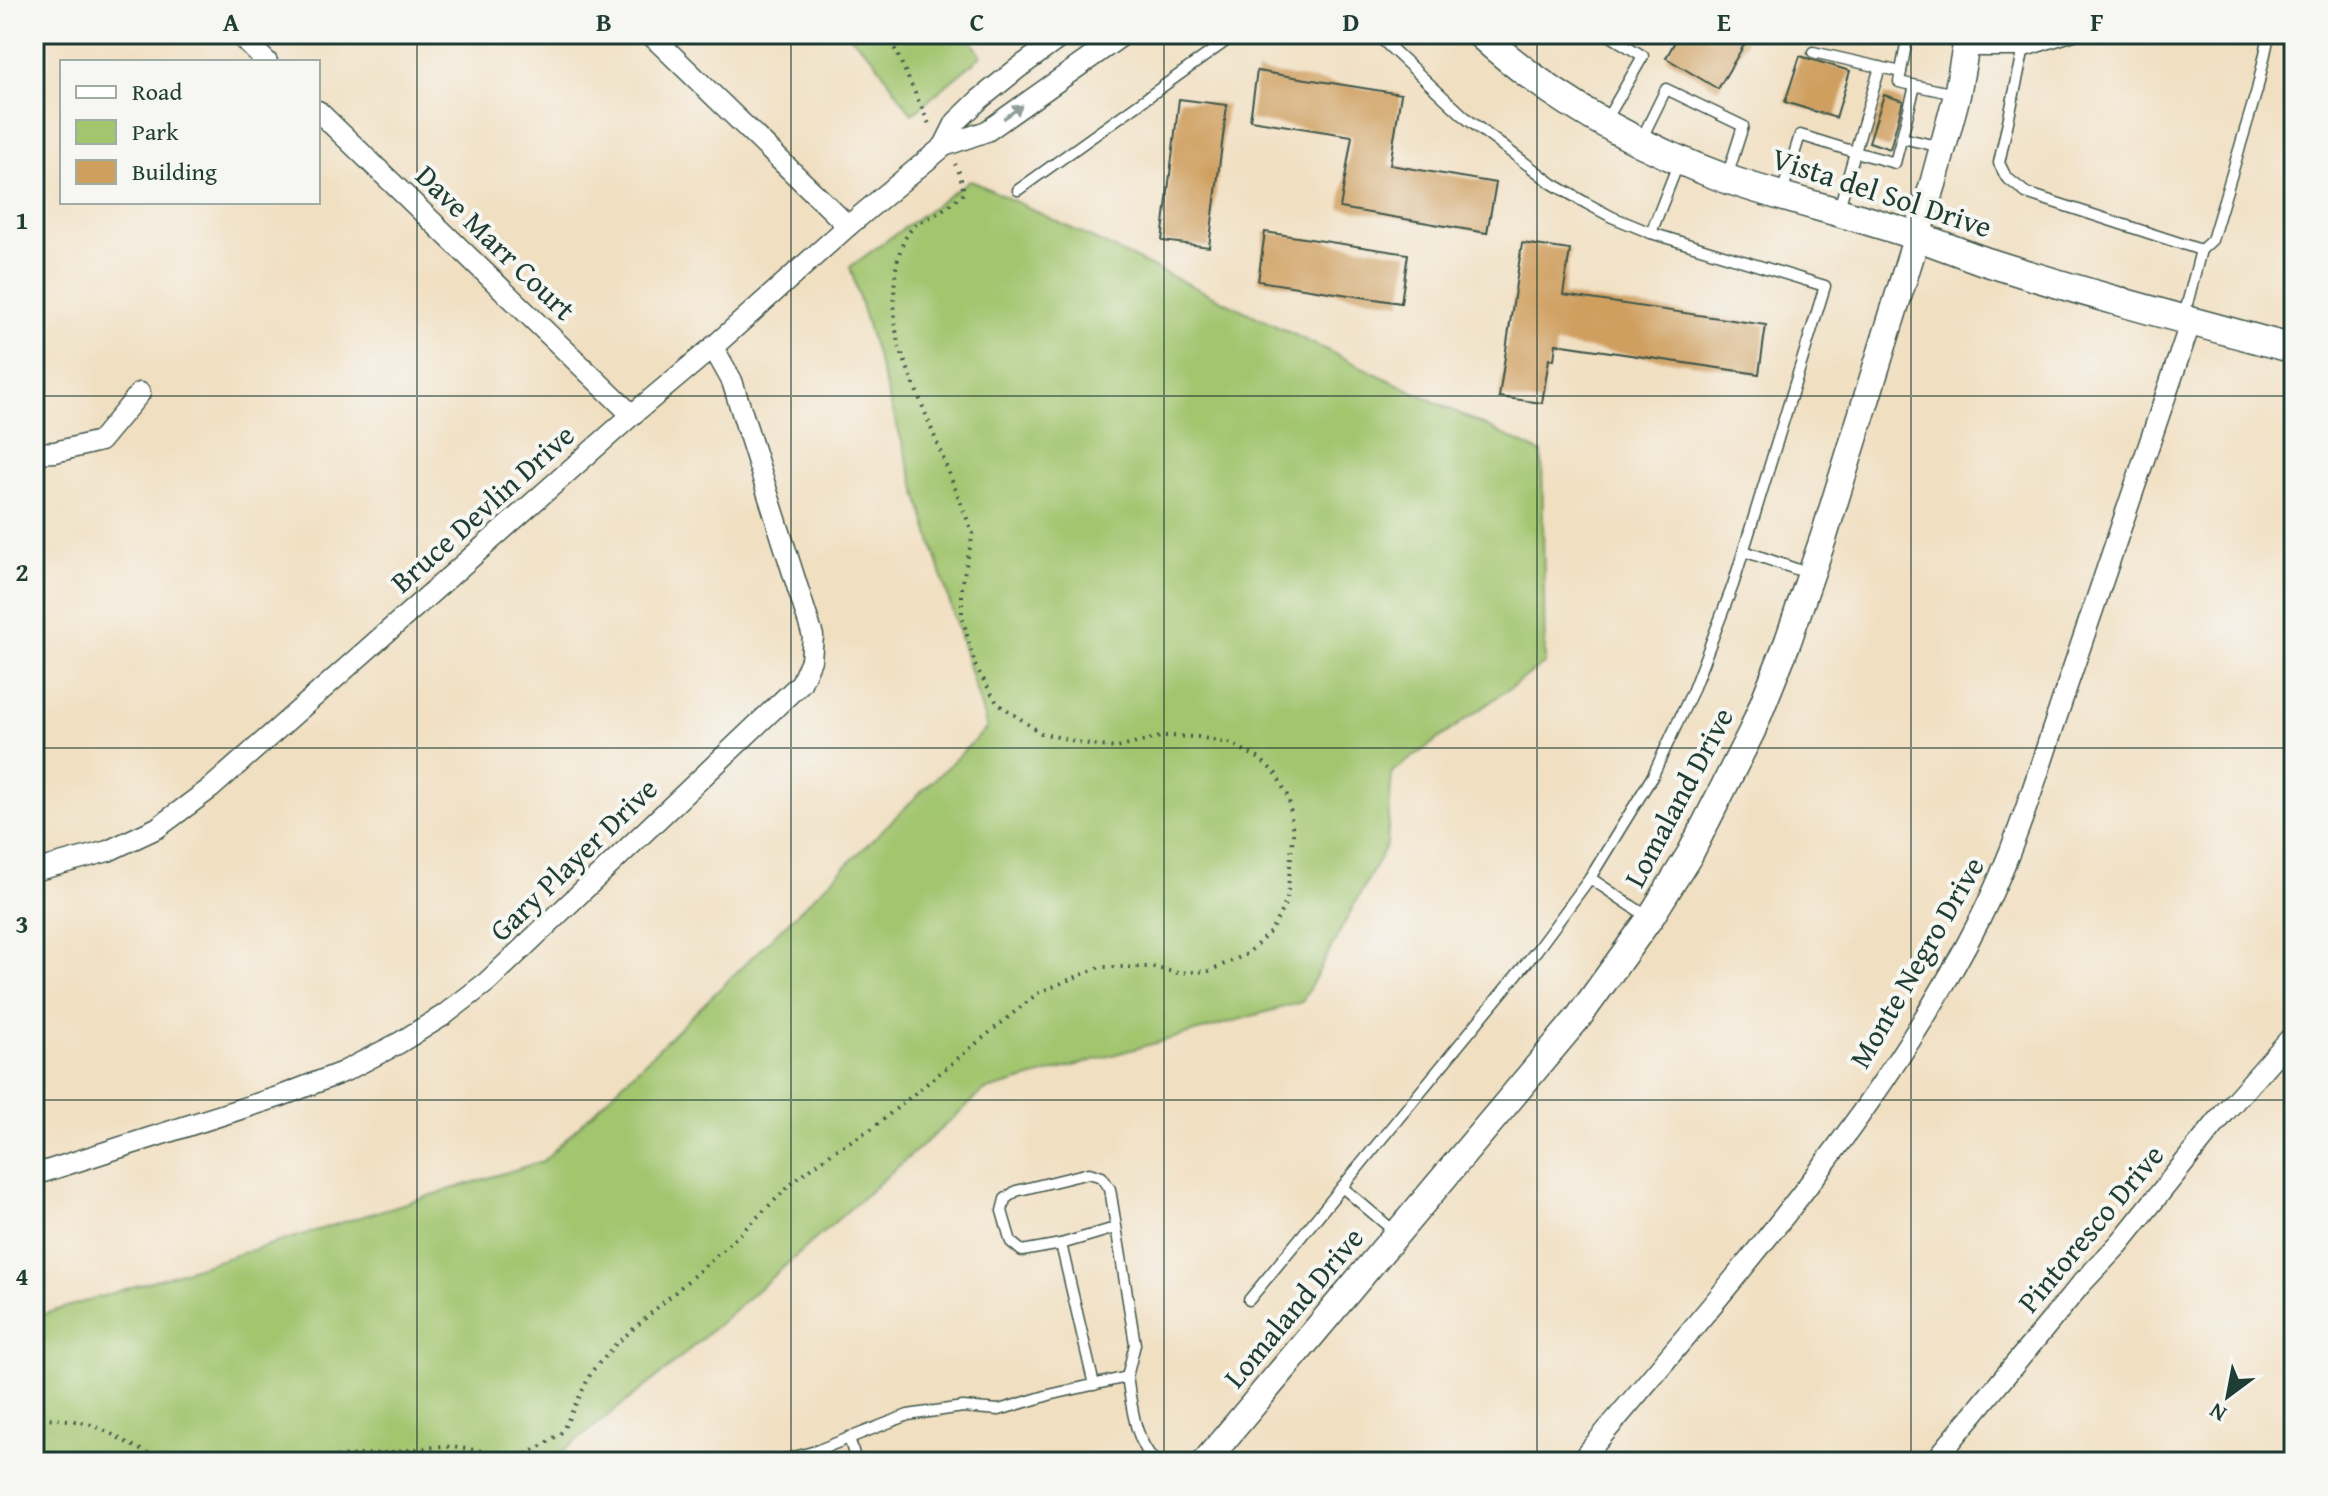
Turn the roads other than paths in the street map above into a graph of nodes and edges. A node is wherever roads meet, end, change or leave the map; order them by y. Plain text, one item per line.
1 (238, 34) edge
2 (650, 34) edge
3 (1065, 34) edge
4 (1124, 34) edge
5 (1236, 34) edge
6 (1376, 34) edge
7 (1480, 34) edge
8 (1607, 34) edge
9 (1908, 34) edge
10 (2027, 34) edge
11 (2077, 34) edge
12 (1967, 40) edge
13 (2268, 40) dead end
14 (2025, 51) junction
15 (1813, 52) dead end
16 (265, 60) edge
17 (1880, 67) junction
18 (1901, 72) junction
19 (1915, 86) junction
20 (1957, 95) junction
21 (320, 113) edge
22 (1604, 123) junction
23 (1902, 132) junction
24 (1639, 142) junction
25 (944, 146) junction
26 (1943, 148) junction
27 (1855, 152) junction
28 (1679, 160) junction
29 (1727, 179) junction
30 (1018, 190) dead end
31 (1782, 195) junction
32 (1838, 212) junction
33 (848, 226) junction
34 (1651, 233) junction
35 (1916, 236) junction
36 (2201, 250) junction
37 (2187, 320) junction
38 (713, 347) junction
39 (2294, 349) edge
40 (140, 393) dead end
41 (632, 415) junction
42 (34, 453) edge
43 (1744, 551) junction
44 (1811, 574) junction
45 (34, 871) edge
46 (1590, 878) junction
47 (1650, 918) junction
48 (2294, 1034) edge
49 (34, 1175) edge
50 (1342, 1187) junction
51 (1115, 1228) junction
52 (1397, 1234) junction
53 (1061, 1244) junction
54 (1249, 1300) dead end
55 (1127, 1377) junction
56 (1094, 1385) junction
57 (849, 1437) junction
58 (809, 1458) edge
59 (776, 1462) edge
60 (856, 1462) edge
61 (1156, 1462) edge
62 (1205, 1462) edge
63 (1580, 1462) edge
64 (1934, 1462) edge

1 - 16 street
2 - 33 street
3 - 25 street, Bruce Devlin Drive
25 -> 4 street, Bruce Devlin Drive
5 - 30 lane
6 - 34 lane
7 - 22 main road, Vista del Sol Drive
8 - 22 lane
9 - 18 lane
10 - 14 lane
11 - 14 lane
12 - 14 lane
12 - 20 street, Lomaland Drive
13 - 36 lane
14 - 36 lane
15 - 17 lane
17 - 18 lane
17 - 27 lane
18 - 19 lane
19 - 20 lane
19 - 23 lane
20 - 26 street, Lomaland Drive
21 - 41 street, Dave Marr Court
22 - 24 main road, Vista del Sol Drive
23 - 26 lane
23 - 27 lane
24 - 28 main road, Vista del Sol Drive
24 - 29 lane
25 - 33 street, Bruce Devlin Drive
26 - 35 street, Lomaland Drive
27 - 31 lane
27 - 32 lane
28 - 29 main road, Vista del Sol Drive
28 - 34 lane
29 - 31 main road, Vista del Sol Drive
31 - 32 main road, Vista del Sol Drive
32 - 35 main road, Vista del Sol Drive
33 - 38 street, Bruce Devlin Drive
34 - 43 lane
35 - 37 main road, Vista del Sol Drive
35 - 44 street, Lomaland Drive
36 - 37 lane
37 - 39 main road, Vista del Sol Drive
37 - 63 street, Monte Negro Drive
38 - 41 street, Bruce Devlin Drive
38 - 49 street, Gary Player Drive
40 - 42 street
41 - 45 street, Bruce Devlin Drive
43 - 44 lane
43 - 46 lane
44 - 47 street, Lomaland Drive
46 - 47 lane
46 - 50 lane
47 - 52 street, Lomaland Drive
48 - 64 street, Pintoresco Drive
50 - 52 lane
50 - 54 lane
51 - 53 lane
51 - 53 lane
51 - 55 lane
52 - 62 street, Lomaland Drive
53 - 56 lane
55 - 56 lane
55 - 61 lane
56 - 57 lane
57 - 58 lane
57 - 60 lane
58 - 59 lane

